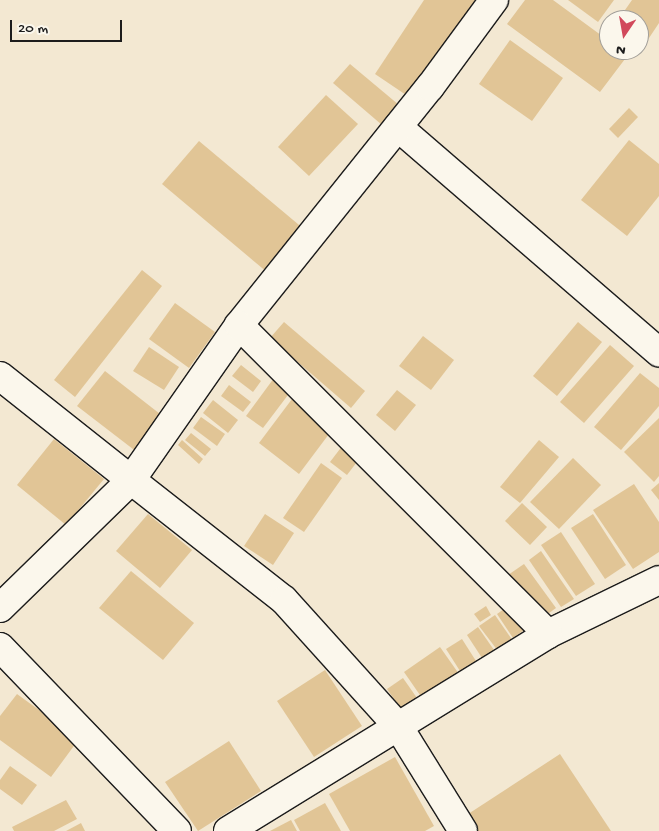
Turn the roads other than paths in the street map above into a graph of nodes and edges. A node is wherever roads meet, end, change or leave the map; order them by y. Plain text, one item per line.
1 (494, 0) edge
2 (398, 127) junction
3 (239, 325) junction
4 (659, 352) edge
5 (0, 376) edge
6 (131, 480) junction
7 (659, 580) edge
8 (0, 608) edge
9 (548, 634) junction
10 (0, 648) edge
11 (398, 726) junction
12 (177, 831) edge
13 (228, 831) edge
14 (463, 831) edge

1 - 2 street
2 - 3 street
2 - 4 street
3 - 6 street
3 - 9 street
5 - 6 street
6 - 8 street
6 - 11 street
7 - 9 street
9 - 11 street
10 - 12 street
11 - 13 street
11 - 14 street

